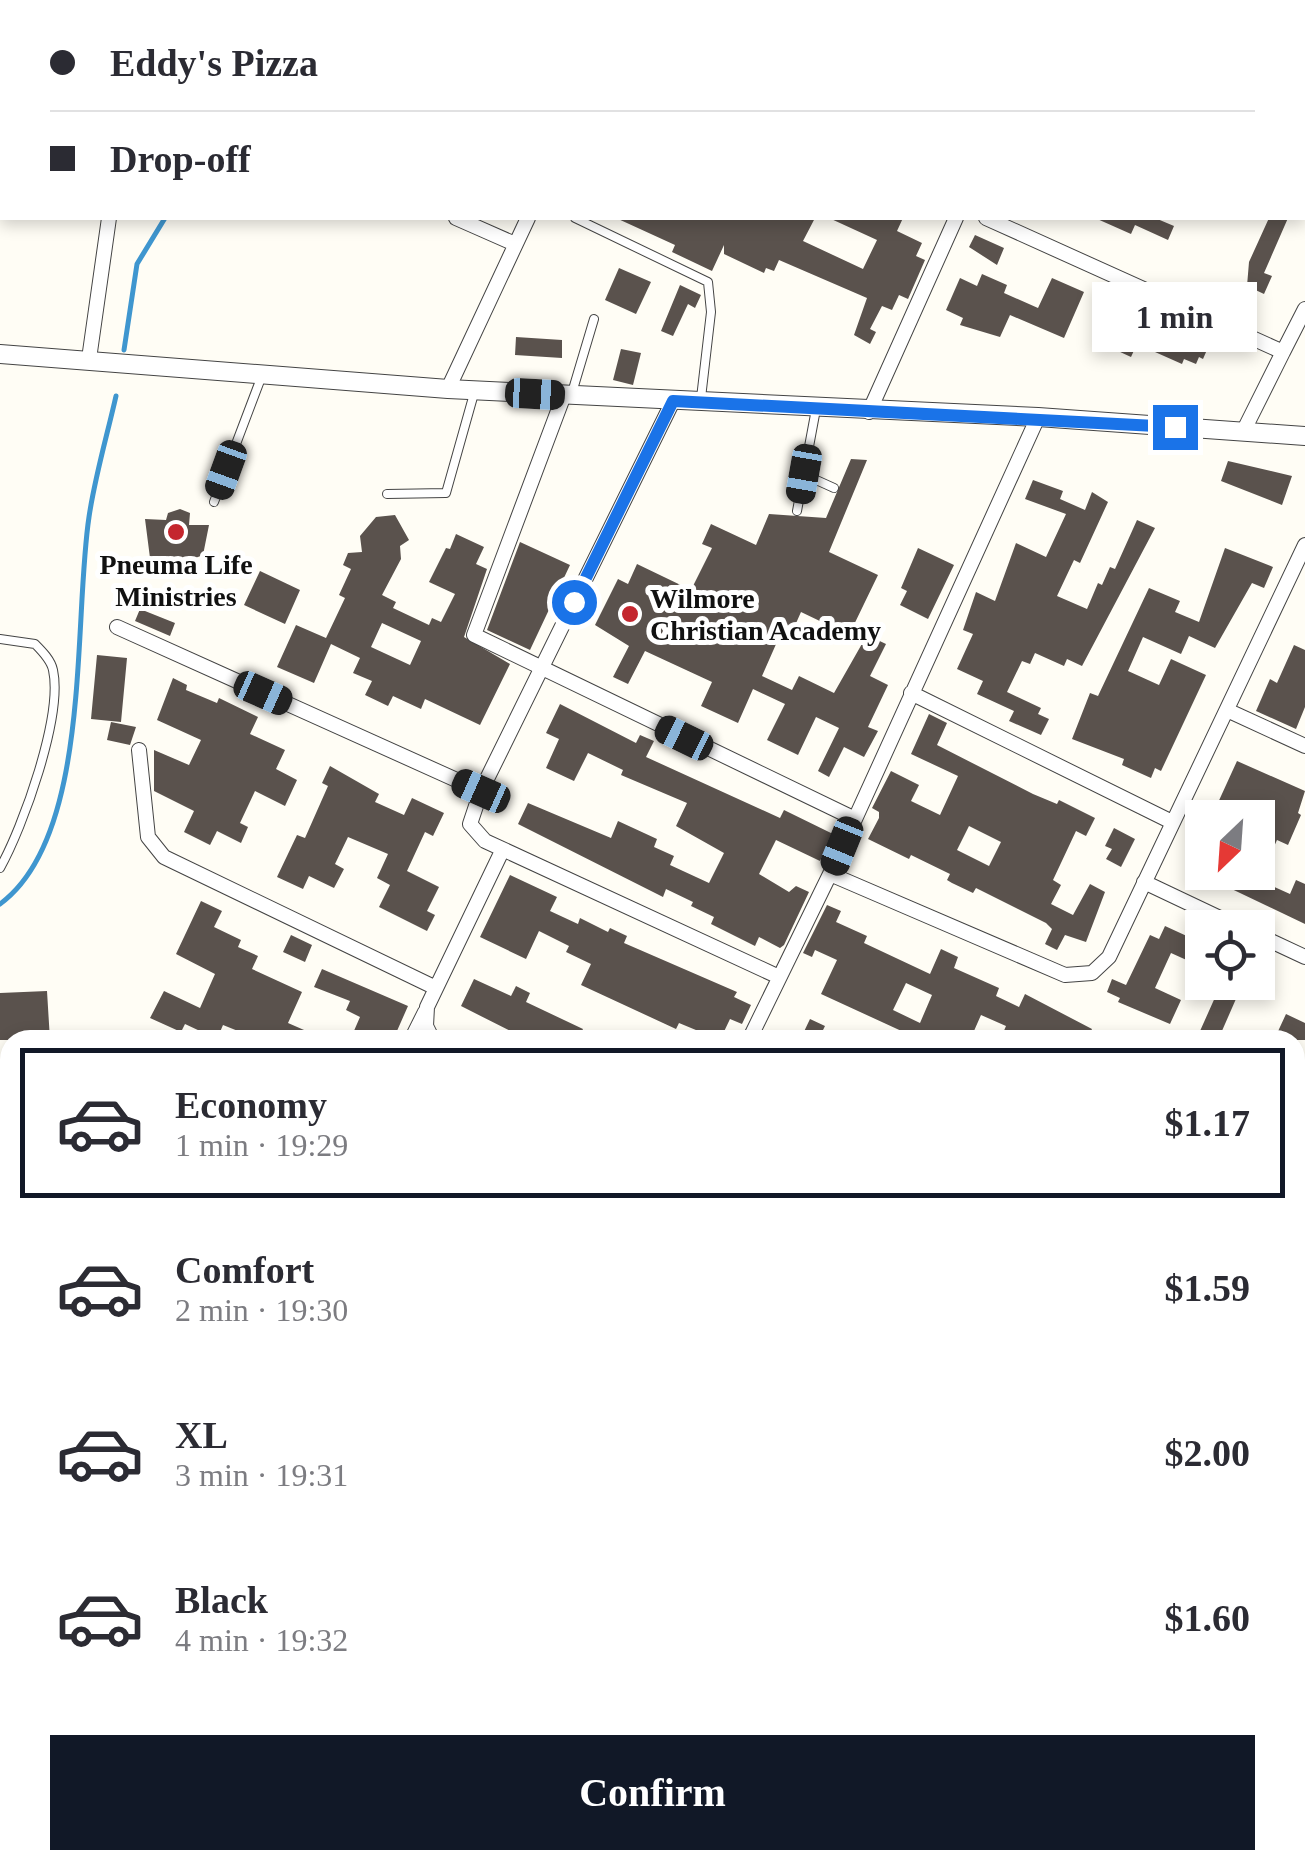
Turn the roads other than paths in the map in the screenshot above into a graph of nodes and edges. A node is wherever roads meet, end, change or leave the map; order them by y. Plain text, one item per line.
1 (110, 220) edge
2 (461, 220) edge
3 (527, 220) edge
4 (579, 220) edge
5 (955, 220) edge
6 (990, 220) edge
7 (516, 244) junction
8 (1305, 309) edge
9 (594, 319) dead end
10 (1283, 352) junction
11 (0, 354) edge
12 (89, 359) junction
13 (262, 373) junction
14 (448, 389) junction
15 (476, 390) junction
16 (568, 396) junction
17 (673, 401) junction
18 (700, 403) junction
19 (816, 410) junction
20 (870, 412) junction
21 (1038, 417) junction
22 (1243, 432) junction
23 (1305, 436) edge
24 (804, 474) junction
25 (834, 488) dead end
26 (387, 494) dead end
27 (214, 502) dead end
28 (797, 512) dead end
29 (1305, 545) edge
30 (117, 627) dead end
31 (0, 639) edge
32 (540, 669) junction
33 (912, 693) junction
34 (1229, 711) junction
35 (1305, 746) edge
36 (139, 750) dead end
37 (481, 791) junction
38 (853, 818) junction
39 (1172, 822) junction
40 (502, 850) junction
41 (0, 868) edge
42 (830, 874) junction
43 (1144, 882) junction
44 (1204, 910) edge
45 (1275, 943) edge
46 (1305, 957) edge
47 (777, 976) junction
48 (436, 988) junction
49 (428, 1007) junction
50 (416, 1030) edge
51 (428, 1030) edge
52 (753, 1030) edge

1 - 12 street
2 - 7 street
3 - 7 street
4 - 18 lane
5 - 20 street
6 - 10 street
7 - 14 street
8 - 10 street
9 - 16 lane
10 - 22 street
11 - 12 street
12 - 13 street
13 - 14 street
13 - 27 lane
14 - 15 street
15 - 16 street
15 - 26 lane
16 - 17 street
16 - 32 street
17 - 18 street
17 - 32 street
18 - 19 street
19 - 20 street
19 - 24 lane
20 - 21 street
21 - 22 street
21 - 33 street
22 - 23 street
24 - 25 lane
24 - 28 lane
29 - 34 street
30 - 37 street
31 - 41 lane
32 - 37 street
32 - 38 street
33 - 38 street
33 - 39 street
34 - 35 street
34 - 39 street
36 - 48 street
37 - 40 street
38 - 42 street
39 - 43 street
40 - 47 street
40 - 48 street
42 - 43 street
42 - 47 street
43 - 44 street
45 - 46 street
47 - 52 street
48 - 49 street
49 - 50 street
49 - 51 street

